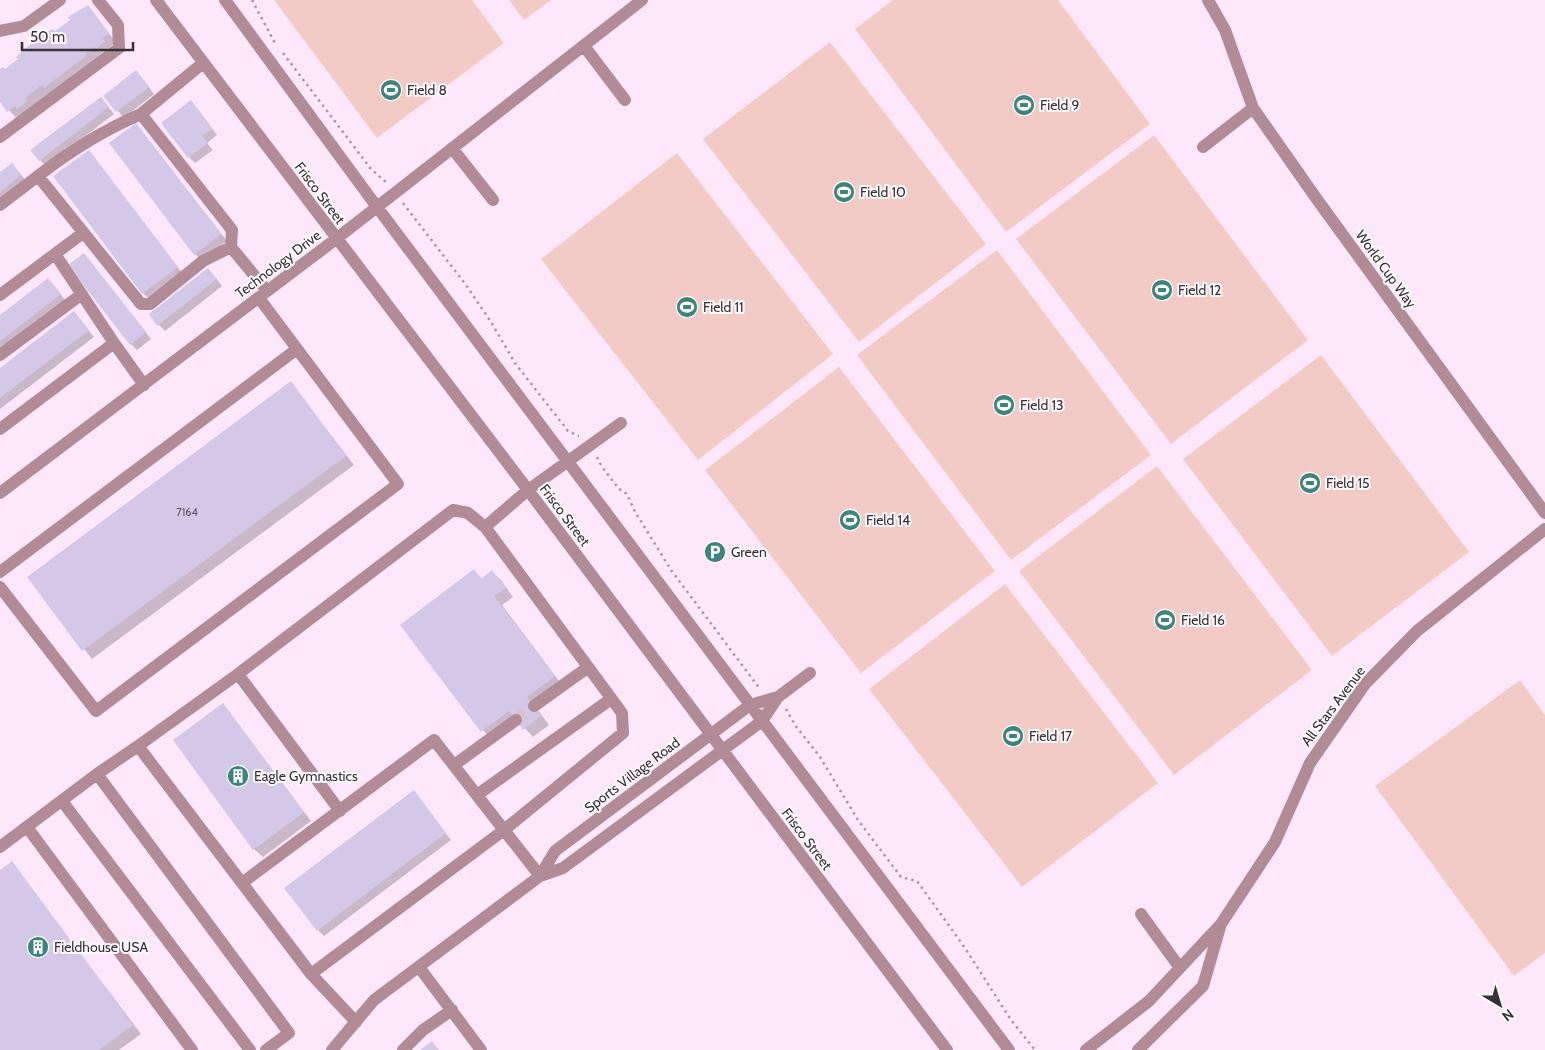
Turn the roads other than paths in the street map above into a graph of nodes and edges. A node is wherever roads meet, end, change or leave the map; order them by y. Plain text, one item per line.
1 (60, 0) edge
2 (98, 0) edge
3 (156, 0) edge
4 (225, 0) edge
5 (642, 0) edge
6 (1208, 0) edge
7 (1218, 0) edge
8 (1224, 30) junction
9 (0, 32) edge
10 (584, 46) junction
11 (203, 63) junction
12 (625, 100) dead end
13 (1253, 108) junction
14 (142, 114) junction
15 (0, 137) edge
16 (1203, 147) dead end
17 (452, 148) junction
18 (38, 176) junction
19 (493, 200) dead end
20 (0, 205) edge
21 (377, 207) junction
22 (83, 233) junction
23 (336, 239) junction
24 (231, 247) junction
25 (55, 254) junction
26 (82, 294) junction
27 (0, 295) edge
28 (263, 295) junction
29 (114, 343) junction
30 (297, 349) junction
31 (0, 355) edge
32 (144, 385) junction
33 (620, 423) dead end
34 (0, 429) edge
35 (568, 460) junction
36 (528, 490) junction
37 (0, 493) edge
38 (1545, 513) edge
39 (485, 527) junction
40 (1545, 529) edge
41 (0, 572) edge
42 (0, 586) edge
43 (587, 668) junction
44 (810, 673) dead end
45 (238, 674) junction
46 (778, 697) junction
47 (611, 699) junction
48 (750, 705) junction
49 (534, 706) tunnel mouth
50 (516, 720) tunnel mouth
51 (762, 721) junction
52 (710, 735) junction
53 (138, 746) junction
54 (722, 751) junction
55 (454, 765) junction
56 (97, 774) junction
57 (477, 795) junction
58 (62, 801) junction
59 (340, 810) junction
60 (27, 827) junction
61 (504, 830) junction
62 (0, 848) edge
63 (540, 876) junction
64 (242, 883) junction
65 (1141, 914) dead end
66 (1221, 924) junction
67 (419, 967) junction
68 (1180, 968) junction
69 (311, 974) junction
70 (452, 1010) junction
71 (356, 1022) junction
72 (192, 1050) edge
73 (250, 1050) edge
74 (266, 1050) edge
75 (332, 1050) edge
76 (403, 1050) edge
77 (482, 1050) edge
78 (947, 1050) edge
79 (1010, 1050) edge
80 (1086, 1050) edge
81 (1138, 1050) edge

1 - 9 street
2 - 15 street
3 - 11 street, Frisco Street
4 - 21 street
5 - 10 street, Technology Drive
6 - 8 street, World Cup Way
7 - 8 street, World Cup Way
8 - 13 street, World Cup Way
10 - 12 street
10 - 17 street, Technology Drive
11 - 14 street
11 - 23 street, Frisco Street
13 - 16 street
13 - 38 street, World Cup Way
14 - 18 street
14 - 24 street
17 - 19 street
17 - 21 street, Technology Drive
18 - 20 street
18 - 22 street
21 - 23 street, Technology Drive
21 - 35 street
22 - 24 street
22 - 25 street
23 - 28 street, Technology Drive
23 - 36 street, Frisco Street
24 - 28 street
25 - 26 street
25 - 27 street
26 - 29 street
26 - 31 street
28 - 30 street
28 - 32 street, Technology Drive
29 - 32 street
29 - 34 street
30 - 41 street
30 - 42 street
32 - 37 street, Technology Drive
33 - 35 street
35 - 36 street
35 - 48 street
36 - 39 street
36 - 52 street, Frisco Street
39 - 43 street
39 - 45 street
40 - 66 street, All Stars Avenue
43 - 47 street
43 - 49 street
44 - 46 street
45 - 53 street
45 - 59 street
46 - 48 street
46 - 51 street, Sports Village Road
47 - 57 street
47 - 61 street
48 - 51 street
48 - 52 street, Sports Village Road
50 - 55 street
51 - 54 street, Sports Village Road
51 - 79 street
52 - 54 street, Frisco Street
52 - 63 street, Sports Village Road
53 - 56 street
53 - 64 street
54 - 63 street, Sports Village Road
54 - 78 street, Frisco Street
55 - 57 street
55 - 59 street
56 - 58 street
56 - 74 street
57 - 61 street
58 - 60 street
58 - 73 street
59 - 64 street
60 - 62 street
60 - 72 street
61 - 63 street
61 - 69 street
63 - 67 street, Sports Village Road
64 - 69 street
65 - 68 street
66 - 68 street, All Stars Avenue
66 - 81 street, All Stars Avenue
67 - 70 street
67 - 71 street, Sports Village Road
68 - 80 street, All Stars Avenue
69 - 71 street
70 - 76 street
70 - 77 street
71 - 75 street, Sports Village Road

